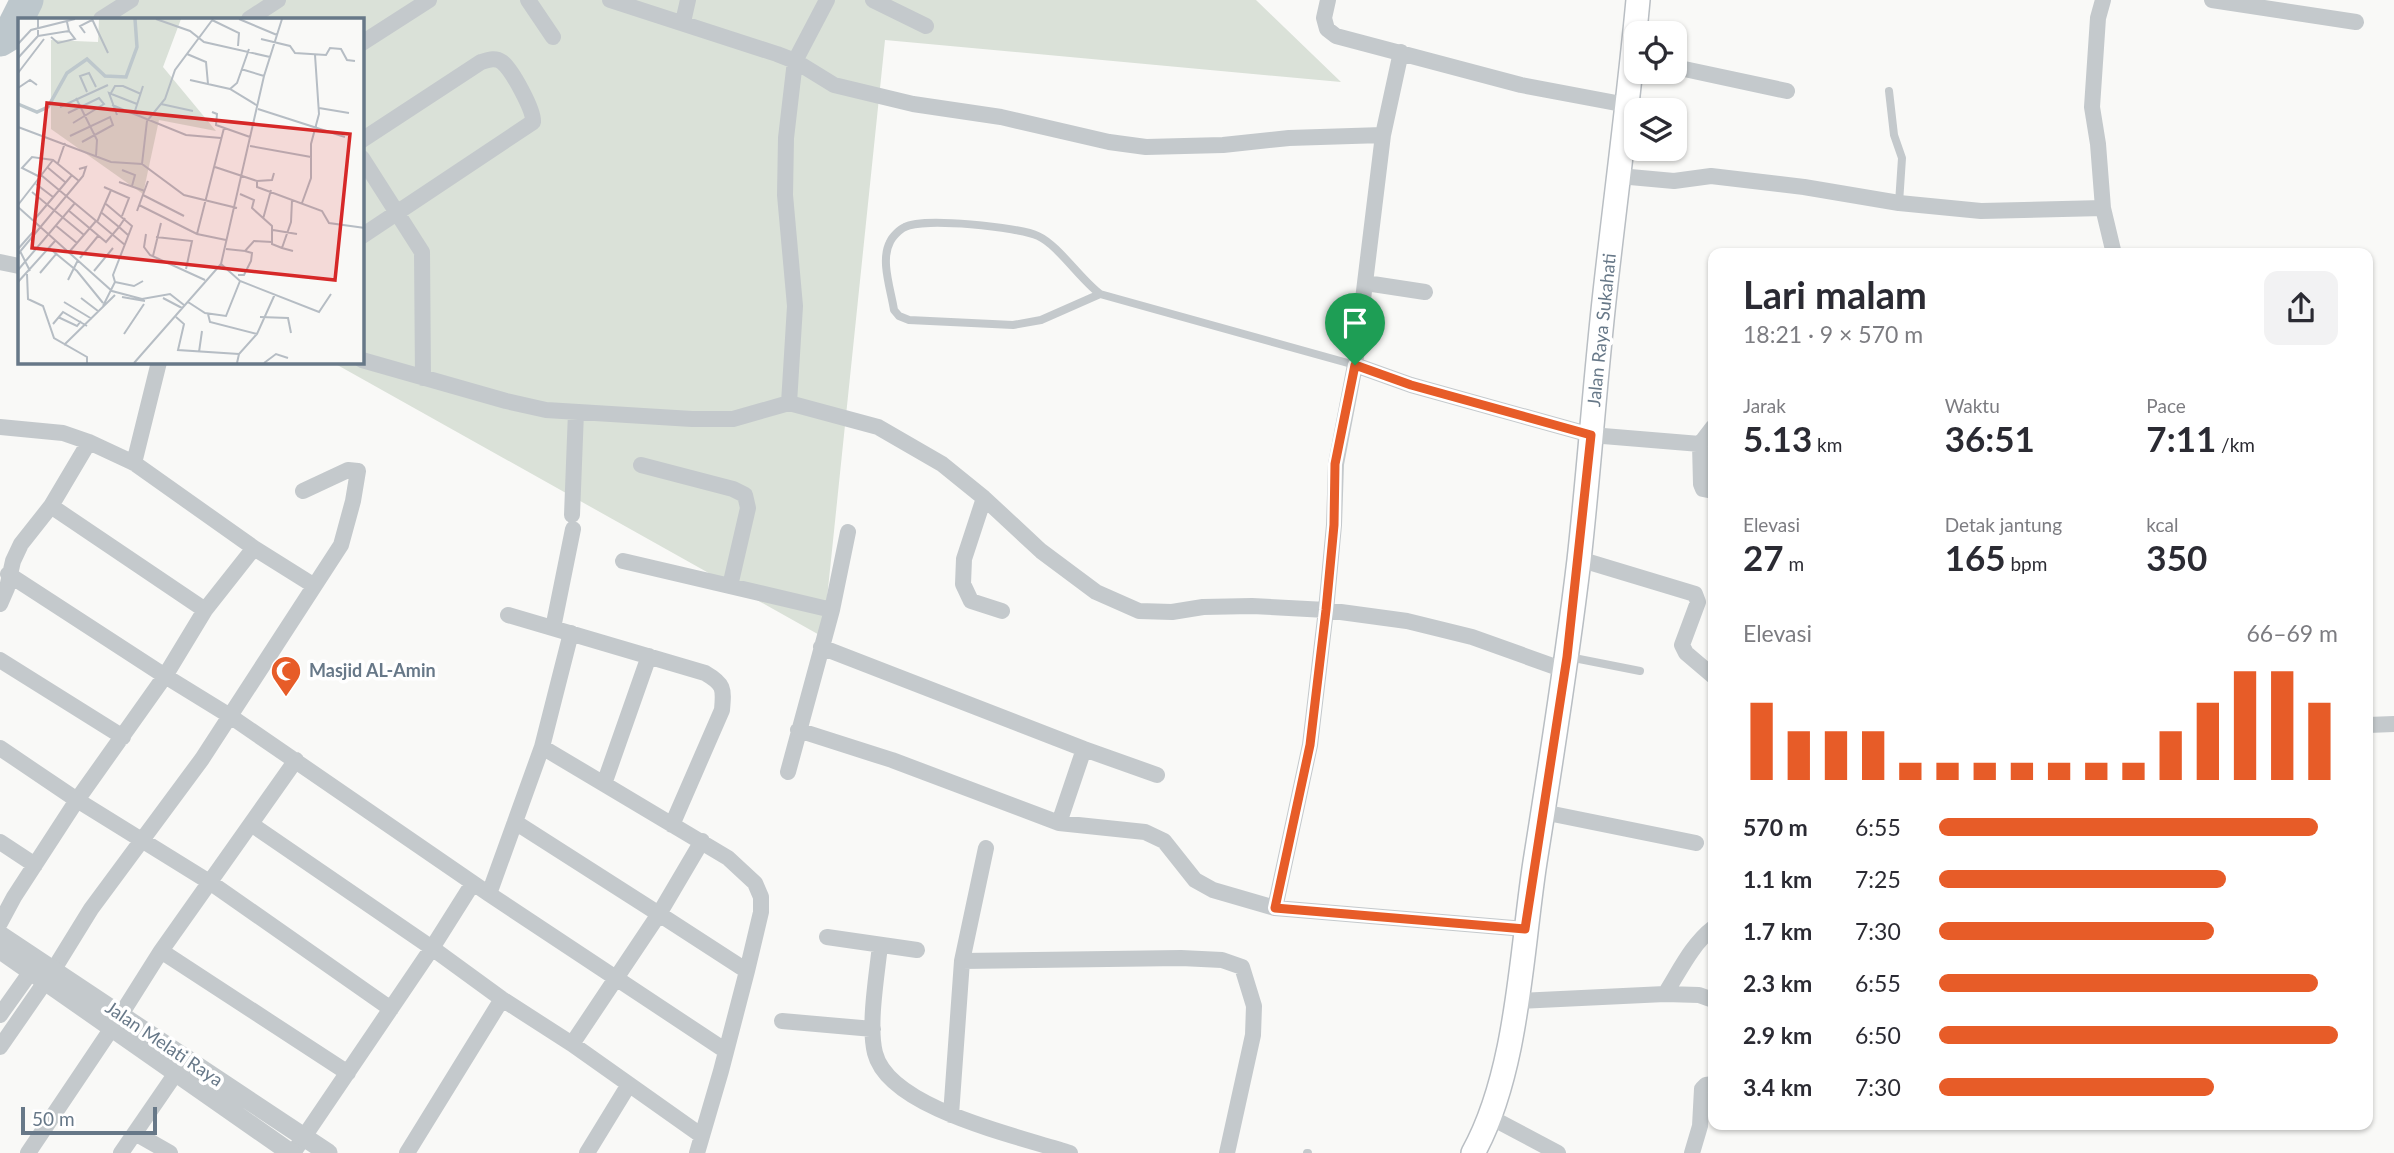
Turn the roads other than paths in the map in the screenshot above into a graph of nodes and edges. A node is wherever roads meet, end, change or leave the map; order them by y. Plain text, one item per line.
1 (131, 0) edge
2 (278, 0) edge
3 (429, 0) edge
4 (528, 0) edge
5 (610, 0) edge
6 (688, 0) edge
7 (827, 0) edge
8 (873, 0) edge
9 (1328, 0) edge
10 (1638, 0) edge
11 (2103, 0) edge
12 (2212, 0) edge
13 (259, 12) edge
14 (104, 18) edge
15 (1637, 21) edge
16 (683, 22) junction
17 (2357, 22) dead end
18 (926, 26) dead end
19 (553, 37) dead end
20 (364, 42) edge
21 (1401, 52) junction
22 (795, 61) junction
23 (1687, 69) edge
24 (1787, 90) dead end
25 (1889, 91) dead end
26 (1624, 104) edge
27 (1624, 132) edge
28 (1383, 135) junction
29 (364, 139) edge
30 (364, 162) edge
31 (1619, 176) junction
32 (1899, 203) junction
33 (2104, 208) junction
34 (397, 211) junction
35 (364, 235) edge
36 (2113, 248) edge
37 (0, 262) edge
38 (18, 266) edge
39 (1366, 284) junction
40 (1425, 292) dead end
41 (1100, 294) junction
42 (364, 361) edge
43 (159, 364) edge
44 (1355, 365) junction
45 (424, 378) junction
46 (789, 402) junction
47 (576, 412) junction
48 (2, 429) edge
49 (1708, 434) edge
50 (1591, 435) junction
51 (89, 442) junction
52 (1700, 444) junction
53 (134, 463) junction
54 (641, 465) dead end
55 (1708, 490) edge
56 (303, 491) dead end
57 (984, 498) junction
58 (51, 506) junction
59 (848, 532) dead end
60 (254, 548) junction
61 (1579, 559) junction
62 (624, 561) dead end
63 (313, 586) junction
64 (730, 586) junction
65 (4, 588) edge
66 (205, 610) junction
67 (832, 610) junction
68 (1326, 610) junction
69 (1002, 611) dead end
70 (508, 615) dead end
71 (553, 628) junction
72 (571, 633) junction
73 (821, 648) junction
74 (649, 656) junction
75 (0, 660) edge
76 (1565, 663) junction
77 (1640, 671) dead end
78 (1708, 672) edge
79 (165, 676) junction
80 (230, 716) junction
81 (2394, 724) edge
82 (2373, 725) edge
83 (798, 730) junction
84 (123, 737) junction
85 (542, 747) junction
86 (0, 748) edge
87 (1083, 749) junction
88 (296, 760) junction
89 (788, 772) dead end
90 (1157, 775) dead end
91 (604, 784) junction
92 (76, 800) junction
93 (1543, 812) junction
94 (515, 822) junction
95 (1059, 823) junction
96 (251, 824) junction
97 (673, 825) junction
98 (142, 840) junction
99 (702, 841) junction
100 (0, 842) edge
101 (1696, 843) dead end
102 (986, 848) dead end
103 (35, 865) junction
104 (211, 883) junction
105 (473, 883) junction
106 (489, 894) junction
107 (1275, 908) junction
108 (659, 914) junction
109 (0, 923) edge
110 (1525, 929) junction
111 (1708, 932) edge
112 (0, 935) edge
113 (827, 937) dead end
114 (880, 945) junction
115 (432, 948) junction
116 (0, 949) edge
117 (916, 950) dead end
118 (161, 951) junction
119 (962, 961) junction
120 (43, 971) junction
121 (747, 971) junction
122 (614, 979) junction
123 (1665, 994) junction
124 (1708, 998) edge
125 (502, 999) junction
126 (1517, 1001) junction
127 (391, 1009) junction
128 (0, 1015) edge
129 (782, 1021) dead end
130 (115, 1022) junction
131 (873, 1029) junction
132 (572, 1044) junction
133 (0, 1047) edge
134 (726, 1051) junction
135 (176, 1073) junction
136 (348, 1073) junction
137 (1708, 1085) edge
138 (628, 1086) junction
139 (951, 1115) junction
140 (1490, 1117) junction
141 (135, 1133) junction
142 (702, 1136) junction
143 (296, 1148) edge
144 (593, 1151) edge
145 (28, 1153) edge
146 (121, 1153) edge
147 (170, 1153) edge
148 (328, 1153) edge
149 (407, 1153) edge
150 (697, 1153) edge
151 (1070, 1153) edge
152 (1227, 1153) edge
153 (1472, 1153) edge
154 (1558, 1153) edge
155 (1692, 1153) edge

1 - 14 street
2 - 13 street
3 - 20 street
4 - 19 street
5 - 16 street
6 - 16 street
7 - 22 street
8 - 18 street
9 - 21 street
10 - 15 main road, Jalan Raya Sukahati
11 - 33 street
12 - 17 street
16 - 22 street
21 - 26 street
21 - 28 street
22 - 28 street
22 - 46 street
23 - 24 street
25 - 32 lane
27 - 31 main road, Jalan Raya Sukahati
28 - 39 street
29 - 34 street
30 - 34 street
31 - 32 street
31 - 50 main road, Jalan Raya Sukahati
32 - 33 street
33 - 36 street
34 - 35 street
34 - 45 street
37 - 38 street
39 - 40 street
39 - 44 street
41 - 41 lane
41 - 44 lane
42 - 45 street
43 - 53 street
44 - 50 street
44 - 68 street
45 - 47 street
46 - 47 street
46 - 57 street
47 - 71 street
48 - 51 street
49 - 52 street
50 - 52 street
50 - 61 main road, Jalan Raya Sukahati
51 - 53 street
51 - 58 street
52 - 55 street
53 - 60 street
54 - 64 street
56 - 63 street
57 - 68 street
57 - 69 street
58 - 65 street
58 - 66 street
59 - 67 street
60 - 63 street
60 - 66 street
61 - 76 main road, Jalan Raya Sukahati
61 - 78 street
62 - 64 street
63 - 80 street
64 - 67 street
65 - 79 street
66 - 79 street
67 - 73 street
68 - 76 street
68 - 107 street
70 - 71 street
71 - 72 street
72 - 74 street
72 - 85 street
73 - 83 street
73 - 87 street
74 - 91 street
74 - 97 street
75 - 84 street
76 - 77 lane
76 - 93 main road, Jalan Raya Sukahati
79 - 80 street
79 - 84 street
80 - 88 street
80 - 98 street
81 - 82 street
83 - 89 street
83 - 95 street
84 - 92 street
85 - 91 street
85 - 94 street
86 - 92 street
87 - 90 street
87 - 95 street
88 - 96 street
88 - 105 street
91 - 97 street
92 - 98 street
92 - 103 street
93 - 101 street
93 - 110 main road, Jalan Raya Sukahati
94 - 106 street
94 - 108 street
95 - 107 street
96 - 104 street
96 - 115 street
97 - 99 street
98 - 104 street
98 - 120 street
99 - 108 street
99 - 121 street
100 - 103 street
102 - 119 street
103 - 109 street
104 - 118 street
104 - 127 street
105 - 106 street
105 - 115 street
106 - 122 street
107 - 110 street
108 - 121 street
108 - 122 street
110 - 126 main road, Jalan Raya Sukahati
111 - 123 street
112 - 120 street, Jalan Melati Raya
113 - 114 street
114 - 117 street
114 - 131 street
115 - 125 street
115 - 127 street
116 - 120 street, Jalan Melati Raya
118 - 130 street
118 - 136 street
119 - 139 street
119 - 152 street
120 - 128 street
120 - 130 street, Jalan Melati Raya
120 - 133 street
121 - 134 street
122 - 132 street
122 - 134 street
123 - 124 street
123 - 126 street
125 - 132 street
125 - 149 street
126 - 140 main road, Jalan Raya Sukahati
127 - 136 street
129 - 131 street
130 - 135 street, Jalan Melati Raya
130 - 143 street, Jalan Melati Raya
130 - 145 street
131 - 139 street
132 - 138 street
134 - 142 street
135 - 141 street
135 - 143 street, Jalan Melati Raya
136 - 143 street
137 - 155 street
138 - 142 street
138 - 144 street
139 - 151 street
140 - 153 main road, Jalan Raya Sukahati
140 - 154 street
141 - 146 street
141 - 147 street
142 - 150 street
143 - 148 street, Jalan Melati Raya

